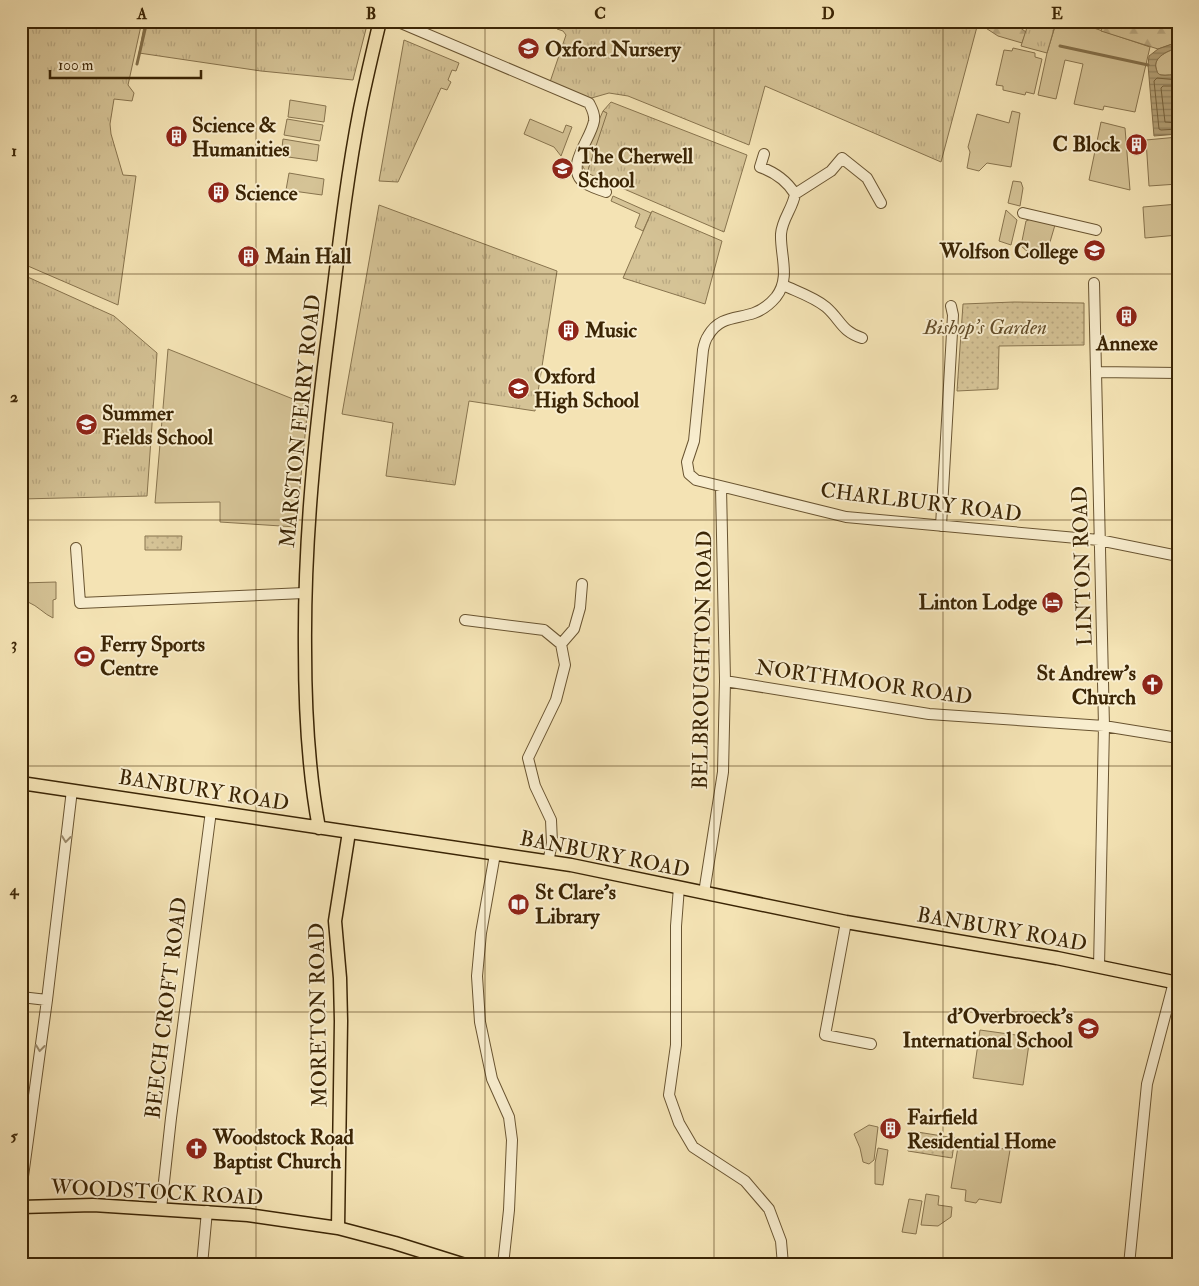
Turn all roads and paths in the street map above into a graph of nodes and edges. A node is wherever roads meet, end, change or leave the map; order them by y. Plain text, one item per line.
1 (380, 21) edge
2 (396, 21) edge
3 (764, 154) dead end
4 (606, 192) dead end
5 (795, 194) junction
6 (881, 203) dead end
7 (1023, 213) dead end
8 (1096, 230) dead end
9 (1094, 283) dead end
10 (783, 285) junction
11 (951, 306) dead end
12 (862, 338) dead end
13 (1096, 372) junction
14 (1178, 373) edge
15 (721, 487) junction
16 (941, 526) junction
17 (1099, 540) junction
18 (76, 548) dead end
19 (1178, 556) edge
20 (582, 584) dead end
21 (304, 593) junction
22 (465, 620) dead end
23 (561, 644) junction
24 (725, 681) junction
25 (1104, 726) junction
26 (1178, 738) edge
27 (21, 783) edge
28 (72, 790) junction
29 (211, 811) junction
30 (319, 828) junction
31 (349, 832) junction
32 (495, 854) junction
33 (548, 862) junction
34 (679, 887) junction
35 (704, 893) junction
36 (846, 922) junction
37 (1099, 967) junction
38 (1176, 983) edge
39 (21, 997) edge
40 (47, 1000) junction
41 (872, 1044) dead end
42 (21, 1190) edge
43 (21, 1207) edge
44 (161, 1209) junction
45 (207, 1211) junction
46 (338, 1228) junction
47 (202, 1265) edge
48 (465, 1265) edge
49 (503, 1265) edge
50 (783, 1265) edge
51 (1129, 1265) edge

1 - 21 main road, MARSTON FERRY ROAD
2 - 4 street
3 - 5 street
5 - 6 street
5 - 10 street
7 - 8 street
9 - 13 street, LINTON ROAD
10 - 12 street
10 - 15 street, CHARLBURY ROAD
11 - 16 street
13 - 14 street
13 - 17 street, LINTON ROAD
15 - 16 street, CHARLBURY ROAD
15 - 24 street, BELBROUGHTON ROAD
16 - 17 street, CHARLBURY ROAD
17 - 19 street, CHARLBURY ROAD
17 - 25 street, LINTON ROAD
18 - 21 street
20 - 23 street
21 - 30 main road, MARSTON FERRY ROAD
22 - 23 street
23 - 33 street
24 - 25 street, NORTHMOOR ROAD
24 - 35 street, BELBROUGHTON ROAD
25 - 26 street, NORTHMOOR ROAD
25 - 37 street, LINTON ROAD
27 - 28 main road, BANBURY ROAD
28 - 29 main road, BANBURY ROAD
28 -> 40 street
29 - 30 main road, BANBURY ROAD
29 - 44 street, BEECH CROFT ROAD
30 - 31 main road, BANBURY ROAD
31 - 32 main road, BANBURY ROAD
31 - 46 main road, MORETON ROAD
32 - 33 main road, BANBURY ROAD
32 - 49 street
33 - 34 main road, BANBURY ROAD
34 - 35 main road, BANBURY ROAD
34 - 50 street
35 - 36 main road, BANBURY ROAD
36 - 37 main road, BANBURY ROAD
36 - 41 street
37 - 38 main road, BANBURY ROAD
38 - 51 street
39 - 40 street
40 -> 42 street
43 - 44 main road, WOODSTOCK ROAD
44 - 45 main road, WOODSTOCK ROAD
45 - 46 main road, WOODSTOCK ROAD
45 - 47 street
46 - 48 main road, WOODSTOCK ROAD

